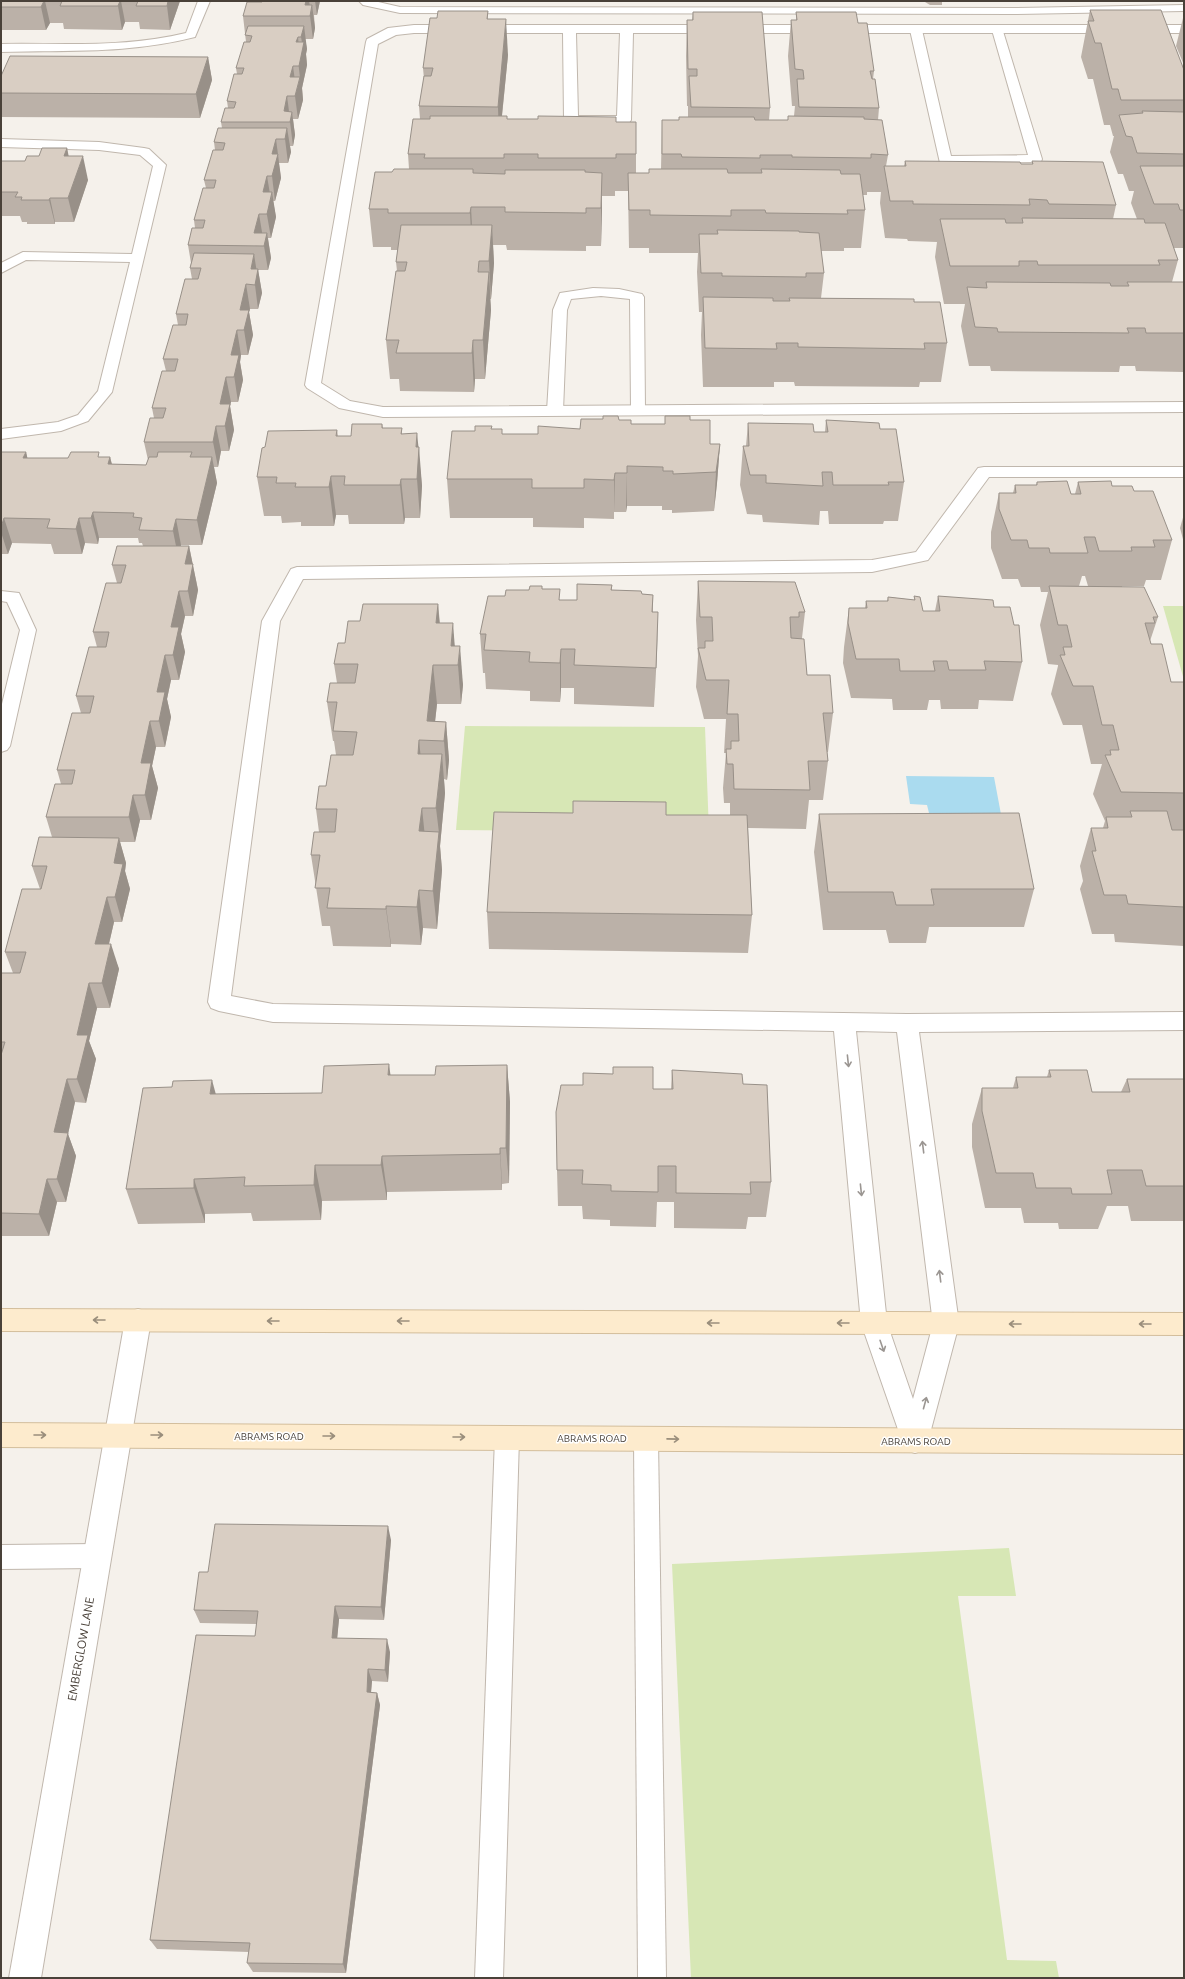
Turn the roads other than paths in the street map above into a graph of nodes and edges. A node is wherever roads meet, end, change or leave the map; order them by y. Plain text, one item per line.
1 (204, 1) edge
2 (365, 1) edge
3 (1184, 8) edge
4 (570, 29) junction
5 (627, 29) junction
6 (1184, 29) edge
7 (916, 30) junction
8 (998, 30) junction
9 (1, 48) edge
10 (1, 143) edge
11 (138, 258) junction
12 (1, 269) edge
13 (1184, 408) edge
14 (638, 410) junction
15 (555, 411) junction
16 (1, 434) edge
17 (1184, 472) edge
18 (1, 596) edge
19 (1, 746) edge
20 (1184, 1021) edge
21 (844, 1022) junction
22 (907, 1023) junction
23 (1, 1320) edge
24 (138, 1320) junction
25 (874, 1323) junction
26 (946, 1324) junction
27 (1184, 1324) edge
28 (1, 1435) edge
29 (118, 1435) junction
30 (507, 1438) junction
31 (646, 1439) junction
32 (915, 1441) junction
33 (1184, 1442) edge
34 (97, 1556) junction
35 (1, 1557) edge
36 (25, 1978) edge
37 (489, 1978) edge
38 (652, 1978) edge

1 - 9 lane
2 - 3 lane
4 - 5 street
4 - 5 street
4 - 15 street
5 - 7 street
6 - 8 street
7 - 8 street
7 - 8 lane
10 - 11 lane
11 - 12 lane
11 - 16 lane
13 - 14 street
14 - 15 street
14 - 15 lane
17 - 21 street
18 - 19 lane
20 - 22 street
21 - 22 street
21 -> 25 street
26 -> 22 street
24 -> 23 main road
25 -> 24 main road
24 - 29 street, EMBERGLOW LANE
25 - 26 main road
25 -> 32 street
27 -> 26 main road
32 -> 26 street
28 -> 29 main road, ABRAMS ROAD
29 -> 30 main road, ABRAMS ROAD
29 - 34 street, EMBERGLOW LANE
30 - 31 main road, ABRAMS ROAD
30 - 37 lane
31 -> 32 main road, ABRAMS ROAD
31 - 38 lane
32 - 33 main road, ABRAMS ROAD
34 - 35 lane
34 - 36 street, EMBERGLOW LANE

